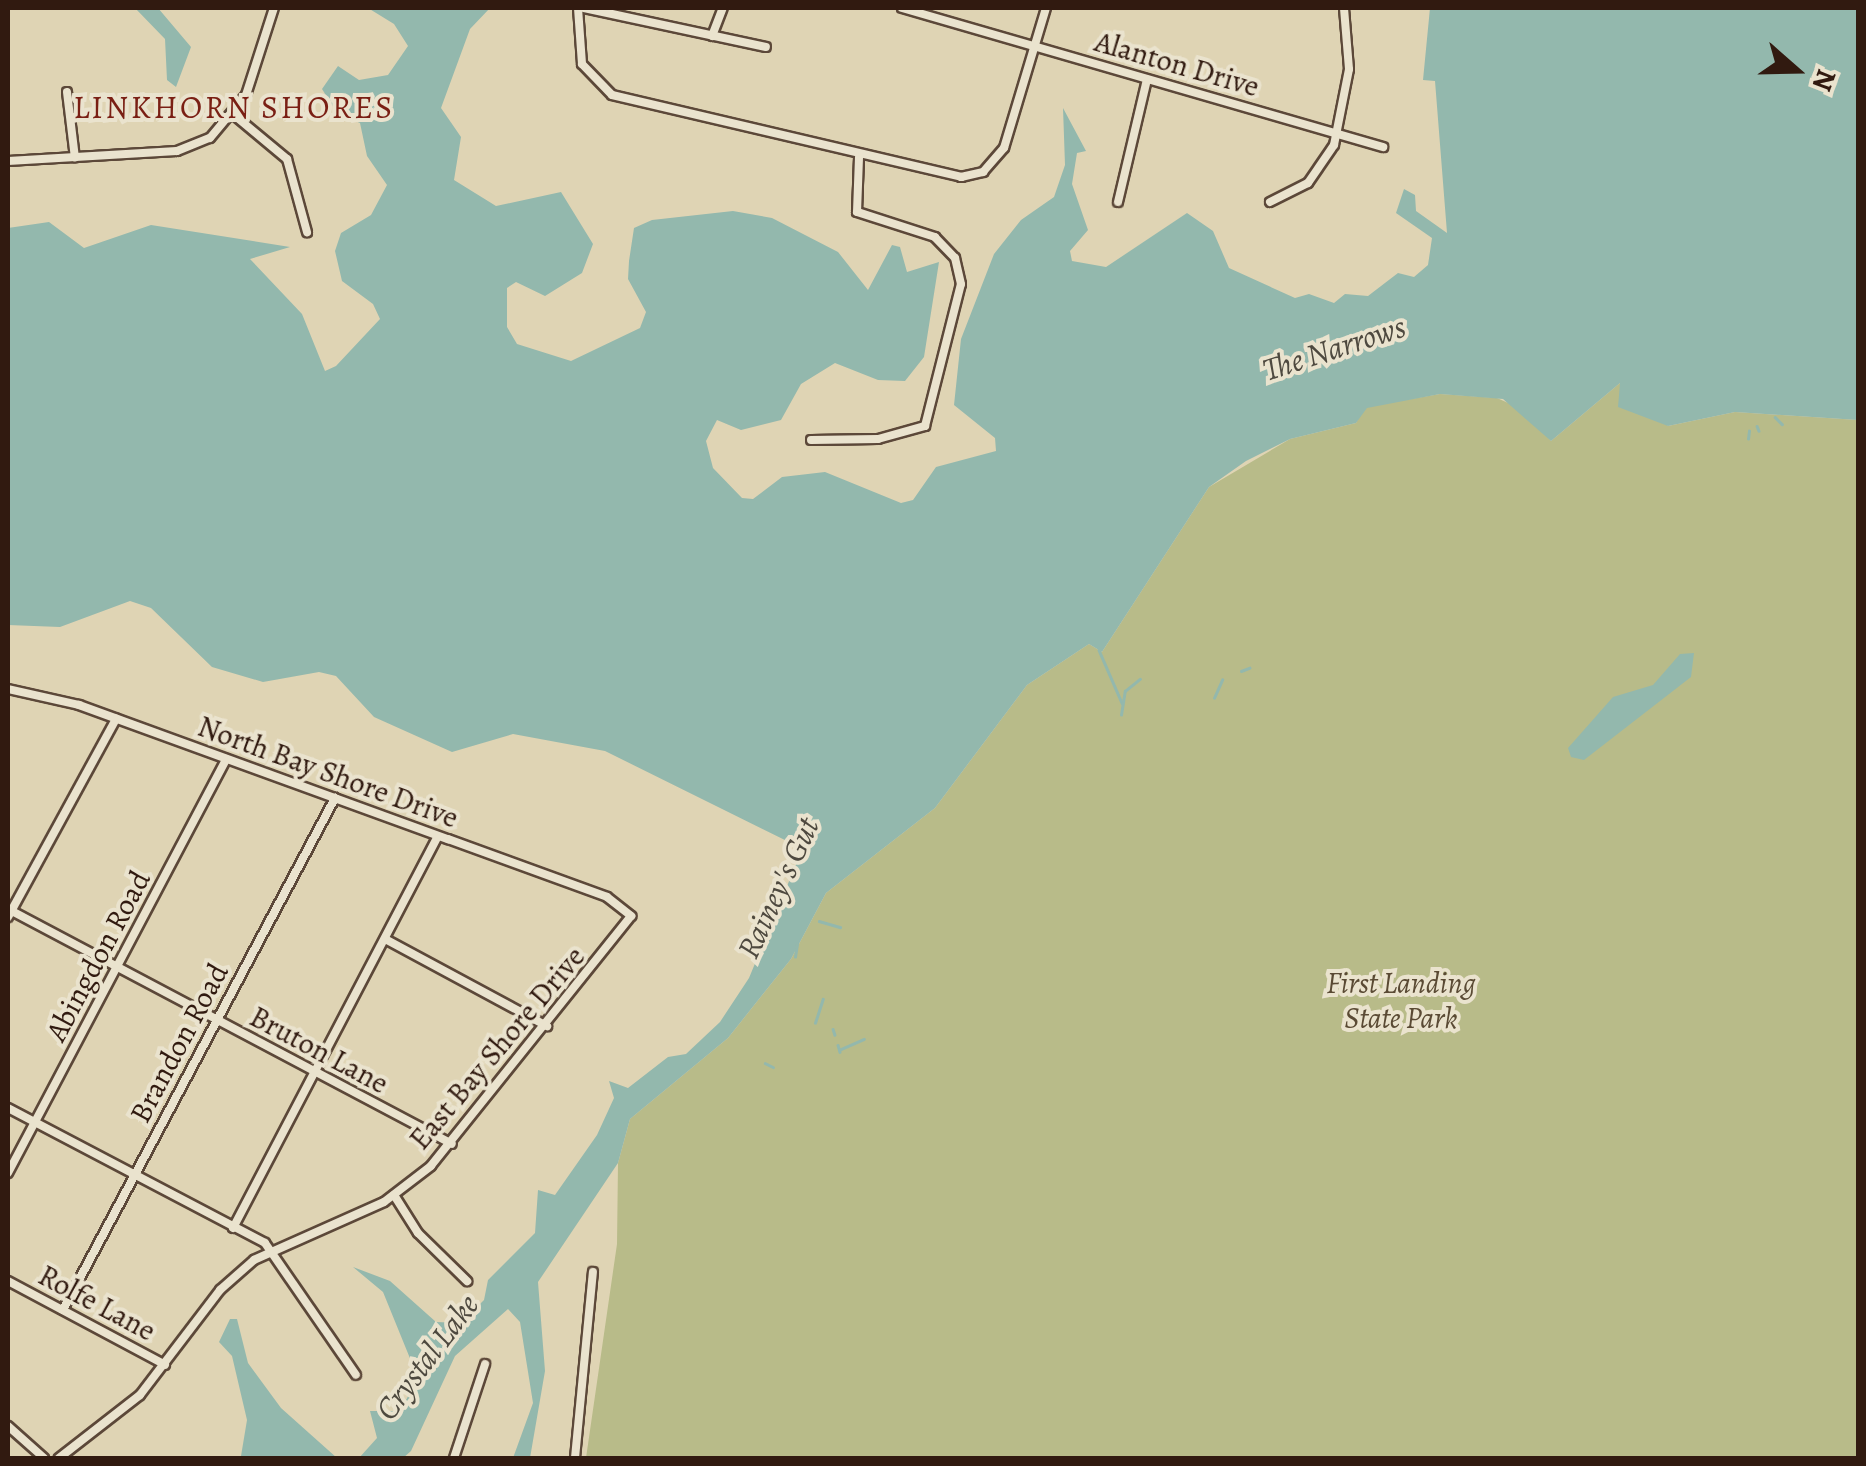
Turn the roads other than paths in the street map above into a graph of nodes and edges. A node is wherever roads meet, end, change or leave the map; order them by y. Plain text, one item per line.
1 (274, 8) edge
2 (581, 8) edge
3 (724, 8) edge
4 (902, 8) edge
5 (1046, 8) edge
6 (1344, 8) edge
7 (712, 36) junction
8 (1035, 46) junction
9 (766, 47) dead end
10 (1147, 78) junction
11 (67, 92) dead end
12 (234, 114) junction
13 (1338, 134) junction
14 (1383, 147) dead end
15 (859, 156) junction
16 (76, 158) junction
17 (8, 161) edge
18 (1118, 202) dead end
19 (1270, 202) dead end
20 (306, 232) dead end
21 (811, 440) dead end
22 (8, 689) edge
23 (116, 719) junction
24 (226, 760) junction
25 (335, 798) junction
26 (437, 838) junction
27 (629, 909) joint
28 (9, 912) edge
29 (388, 940) junction
30 (117, 968) junction
31 (216, 1020) junction
32 (547, 1026) junction
33 (315, 1074) junction
34 (8, 1108) edge
35 (34, 1122) junction
36 (452, 1144) junction
37 (8, 1173) edge
38 (134, 1176) junction
39 (394, 1195) junction
40 (233, 1228) junction
41 (271, 1250) junction
42 (593, 1272) dead end
43 (8, 1280) edge
44 (467, 1282) dead end
45 (64, 1310) junction
46 (484, 1364) dead end
47 (165, 1365) junction
48 (356, 1375) dead end
49 (8, 1426) edge
50 (44, 1458) edge
51 (60, 1458) edge
52 (454, 1458) edge
53 (576, 1458) edge

1 - 12 street
2 - 7 street
2 - 15 street
3 - 7 street
4 - 8 street, Alanton Drive
5 - 8 street
6 - 13 street
7 - 9 street
8 - 10 street, Alanton Drive
8 - 15 street
10 - 13 street, Alanton Drive
10 - 18 street
11 - 16 street
12 - 16 street
12 - 20 street
13 - 14 street, Alanton Drive
13 - 19 street
15 - 21 street
16 - 17 street
22 - 23 street, North Bay Shore Drive
23 - 24 street, North Bay Shore Drive
23 - 28 street
24 - 25 street, North Bay Shore Drive
24 - 30 street, Abingdon Road
25 - 26 street, North Bay Shore Drive
25 - 31 street, Brandon Road
26 - 27 street, North Bay Shore Drive
26 - 29 street
27 - 32 street, East Bay Shore Drive
28 - 30 street, Bruton Lane
29 - 32 street
29 - 33 street
30 - 31 street, Bruton Lane
30 - 35 street, Abingdon Road
31 - 33 street, Bruton Lane
31 - 38 street, Brandon Road
32 - 36 street, East Bay Shore Drive
33 - 36 street, Bruton Lane
33 - 40 street
34 - 35 street
35 - 37 street, Abingdon Road
35 - 38 street
36 - 39 street, East Bay Shore Drive
38 - 40 street
38 - 45 street, Brandon Road
39 - 41 street, East Bay Shore Drive
39 - 44 street
40 - 41 street
41 - 47 street, East Bay Shore Drive
41 - 48 street
42 - 53 street
43 - 45 street, Rolfe Lane
45 - 47 street, Rolfe Lane
46 - 52 street
47 - 51 street, East Bay Shore Drive
49 - 50 street

